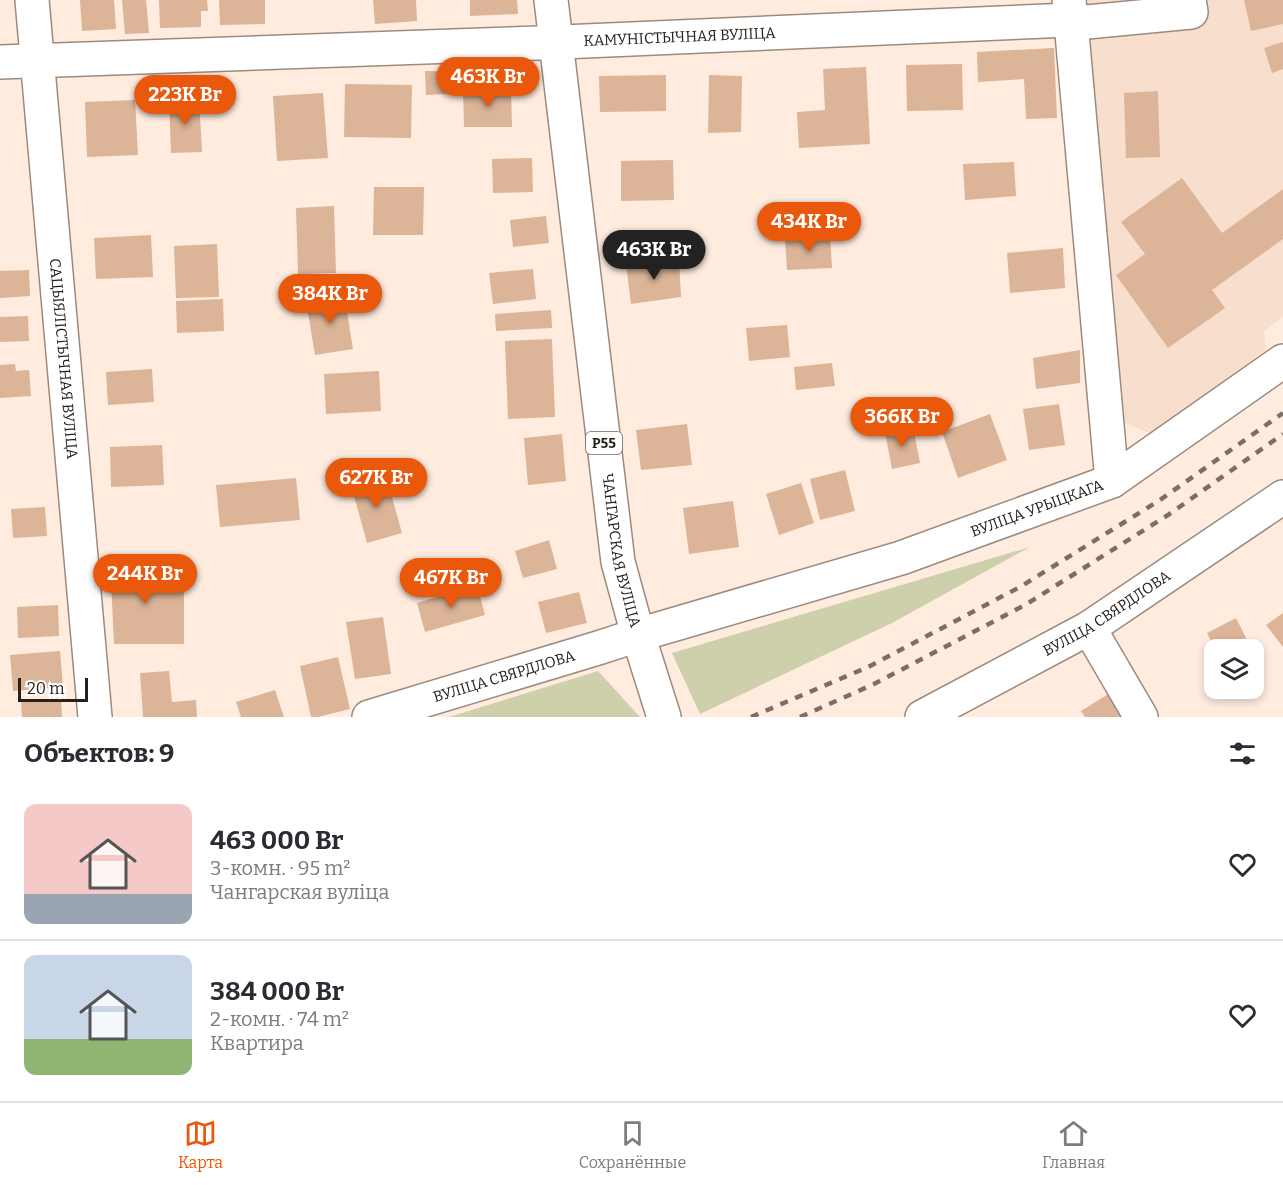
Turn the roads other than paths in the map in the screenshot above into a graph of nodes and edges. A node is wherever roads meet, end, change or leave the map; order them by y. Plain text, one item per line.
1 (32, 0) edge
2 (551, 0) edge
3 (1189, 0) edge
4 (1069, 10) edge
5 (556, 43) junction
6 (37, 60) junction
7 (0, 62) edge
8 (1283, 361) edge
9 (1112, 481) junction
10 (1283, 496) edge
11 (1089, 628) junction
12 (638, 634) junction
13 (95, 717) edge
14 (369, 717) edge
15 (664, 717) edge
16 (922, 717) edge
17 (1141, 717) edge

1 - 6 street, САЦЫЯЛІСТЫЧНАЯ ВУЛІЦА
2 - 5 street, ЧАНГАРСКАЯ ВУЛІЦА / Р55
3 - 4 street, КАМУНІСТЫЧНАЯ ВУЛІЦА
4 - 5 street, КАМУНІСТЫЧНАЯ ВУЛІЦА
4 - 9 street, ВУЛІЦА УРЫЦКАГА
5 - 6 street, КАМУНІСТЫЧНАЯ ВУЛІЦА
5 - 12 street, ЧАНГАРСКАЯ ВУЛІЦА / Р55
6 - 7 street, КАМУНІСТЫЧНАЯ ВУЛІЦА
6 - 13 street, САЦЫЯЛІСТЫЧНАЯ ВУЛІЦА
8 - 9 street
9 - 12 street, ВУЛІЦА УРЫЦКАГА
10 - 11 street, ВУЛІЦА СВЯРДЛОВА
11 - 16 street, ВУЛІЦА СВЯРДЛОВА
11 - 17 street
12 - 14 street, ВУЛІЦА СВЯРДЛОВА
12 - 15 street, Р55

